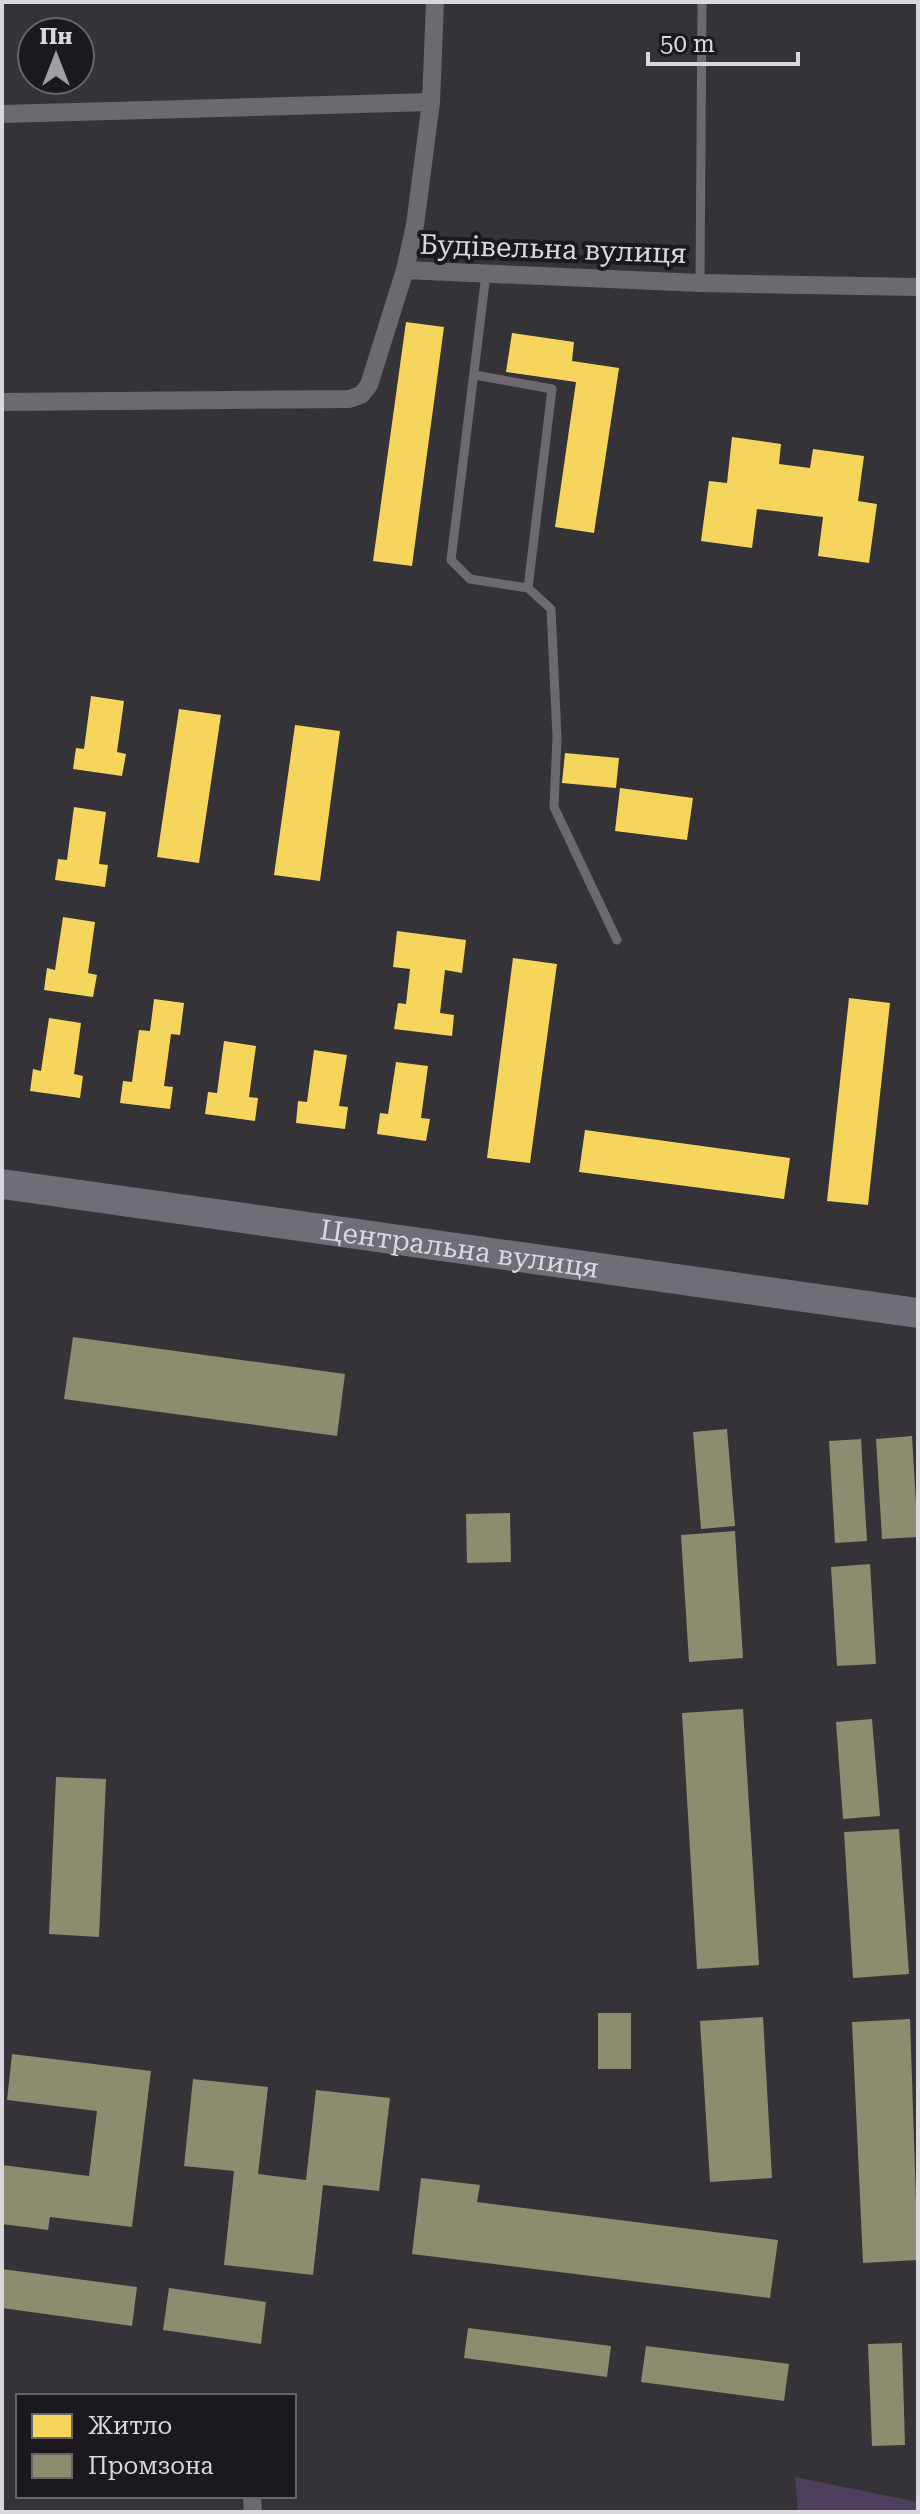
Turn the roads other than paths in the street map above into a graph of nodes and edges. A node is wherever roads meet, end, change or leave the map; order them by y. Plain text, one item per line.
1 (435, 2) edge
2 (702, 2) edge
3 (431, 102) junction
4 (2, 114) edge
5 (405, 270) junction
6 (486, 274) junction
7 (700, 283) junction
8 (918, 287) edge
9 (475, 375) junction
10 (2, 402) edge
11 (528, 588) junction
12 (617, 940) dead end
13 (2, 1184) edge
14 (918, 1313) edge

1 - 3 street
2 - 7 lane, Будівельна вулиця
3 - 4 street
3 - 5 street
5 - 6 street, Будівельна вулиця
5 - 10 street, Будівельна вулиця
6 - 7 street, Будівельна вулиця
6 - 9 lane
7 - 8 street, Будівельна вулиця
9 - 11 lane
9 - 11 lane
11 - 12 lane
13 - 14 highway, Центральна вулиця

